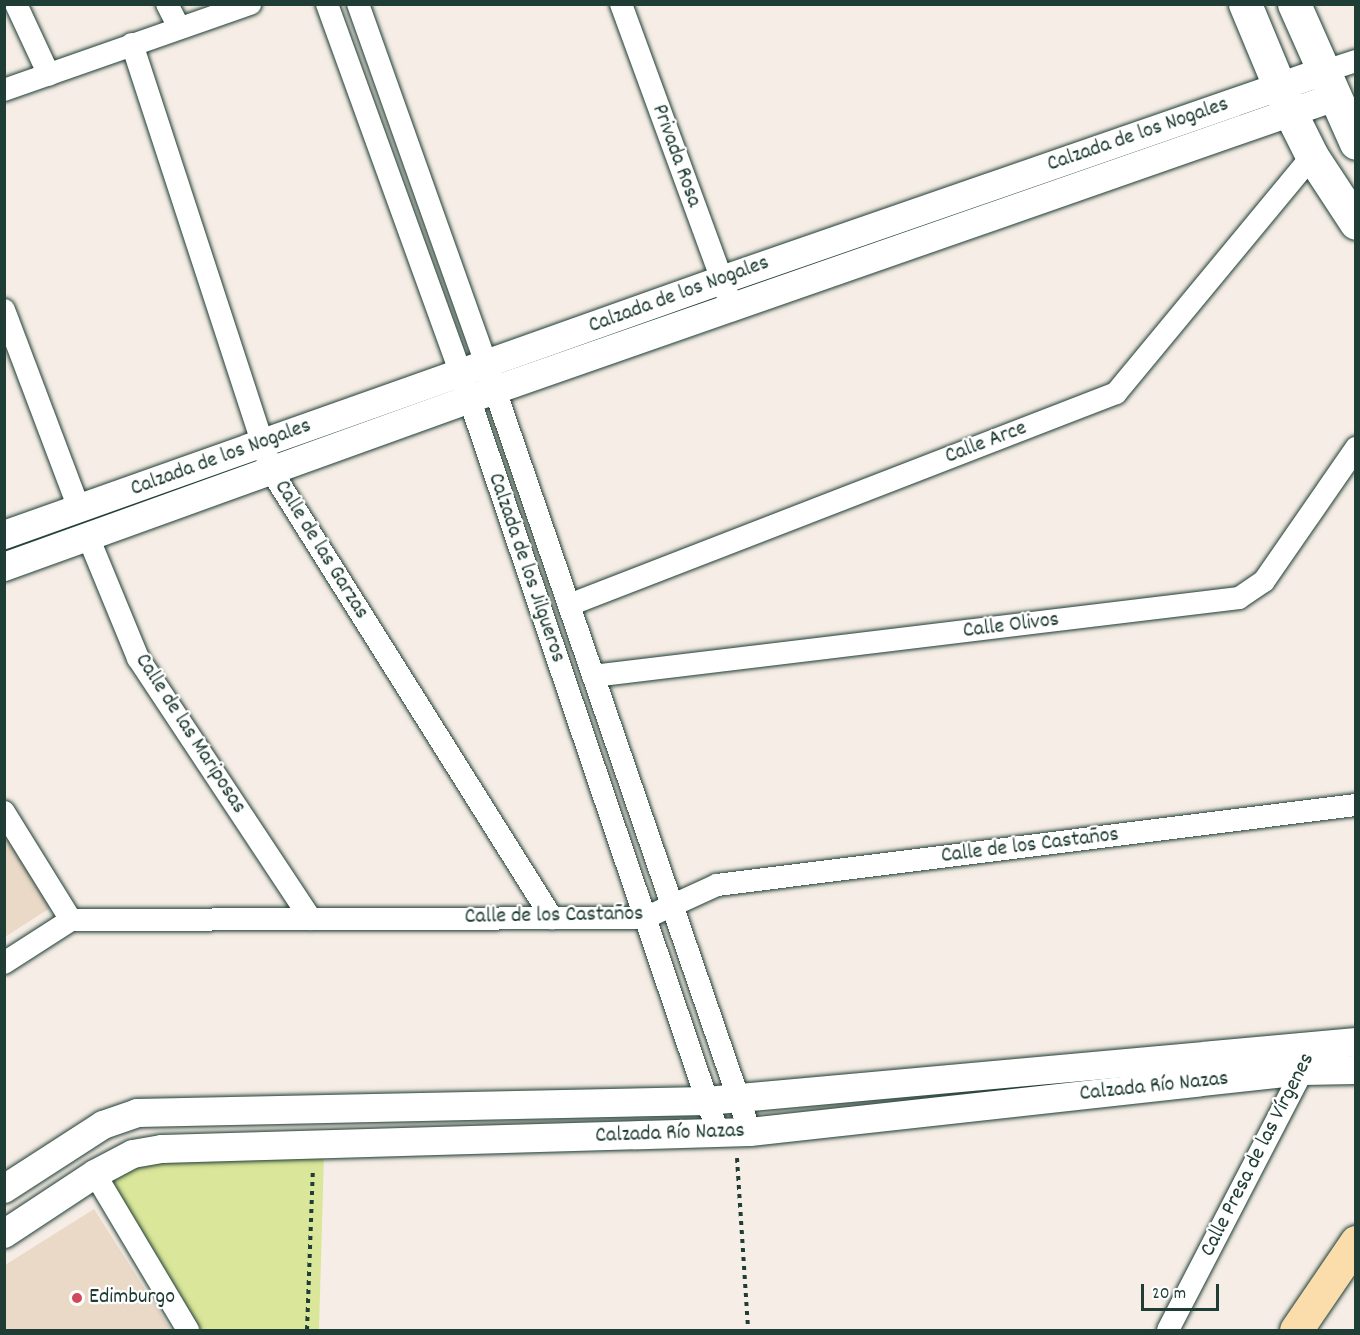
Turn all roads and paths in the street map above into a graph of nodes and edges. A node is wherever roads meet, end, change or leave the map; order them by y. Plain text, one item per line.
1 (16, 4) edge
2 (168, 4) edge
3 (250, 4) edge
4 (327, 4) edge
5 (358, 4) edge
6 (621, 4) edge
7 (1245, 4) edge
8 (1294, 4) edge
9 (179, 28) junction
10 (132, 44) junction
11 (1356, 61) edge
12 (49, 75) junction
13 (1327, 85) junction
14 (4, 90) edge
15 (1284, 99) junction
16 (1356, 143) edge
17 (1312, 156) junction
18 (1356, 222) edge
19 (722, 280) junction
20 (732, 308) junction
21 (4, 310) edge
22 (478, 382) junction
23 (261, 444) junction
24 (1356, 448) edge
25 (272, 472) junction
26 (79, 509) junction
27 (4, 536) edge
28 (89, 539) junction
29 (4, 567) edge
30 (569, 605) junction
31 (593, 676) junction
32 (1356, 805) edge
33 (4, 812) edge
34 (672, 906) junction
35 (552, 918) junction
36 (645, 918) junction
37 (311, 919) junction
38 (71, 920) junction
39 (4, 963) edge
40 (1356, 1042) edge
41 (1316, 1043) junction
42 (1356, 1070) edge
43 (1303, 1071) junction
44 (738, 1099) junction
45 (707, 1101) junction
46 (734, 1132) junction
47 (314, 1146) junction
48 (95, 1174) junction
49 (4, 1190) edge
50 (4, 1234) edge
51 (1356, 1242) edge
52 (188, 1330) edge
53 (307, 1330) edge
54 (748, 1330) edge
55 (1168, 1330) edge
56 (1296, 1330) edge

1 - 12 street
2 - 9 street
3 - 9 street
4 - 22 street, Calzada de los Jilgueros
5 - 22 street, Calzada de los Jilgueros
6 - 19 street, Privada Rosa
7 - 15 main road
8 - 13 main road
9 - 10 street
10 - 12 street
10 - 23 street, Calle de las Garzas
11 - 13 street, Calzada de los Nogales
12 - 14 street
13 - 15 street, Calzada de los Nogales
13 - 16 main road
15 - 17 main road
15 - 19 street, Calzada de los Nogales
15 - 20 street, Calzada de los Nogales
17 - 18 main road
17 - 30 street, Calle Arce
19 - 20 street, Privada Rosa
19 - 22 street, Calzada de los Nogales
20 - 22 street, Calzada de los Nogales
21 - 26 street
22 - 23 street, Calzada de los Nogales
22 - 25 street, Calzada de los Nogales
22 - 30 street, Calzada de los Jilgueros
22 - 36 street, Calzada de los Jilgueros
23 - 25 street, Calle de las Garzas
23 - 26 street, Calzada de los Nogales
24 - 31 street, Calle Olivos
25 - 28 street, Calzada de los Nogales
25 - 35 street, Calle de las Garzas
26 - 27 street, Calzada de los Nogales
28 - 29 street, Calzada de los Nogales
28 - 37 street, Calle de las Mariposas
30 - 31 street, Calzada de los Jilgueros
31 - 34 street, Calzada de los Jilgueros
32 - 34 street, Calle de los Castaños
33 - 38 street
34 - 36 street, Calle de los Castaños
34 - 44 street, Calzada de los Jilgueros
35 - 36 street, Calle de los Castaños
35 - 37 street, Calle de los Castaños
36 - 45 street, Calzada de los Jilgueros
37 - 38 street, Calle de los Castaños
38 - 39 street
40 - 41 street, Calzada Río Nazas
41 - 43 street, Calle Presa de las Vírgenes
41 - 44 street, Calzada Río Nazas
42 - 43 street, Calzada Río Nazas
43 - 46 street, Calzada Río Nazas
43 - 55 street, Calle Presa de las Vírgenes
44 - 45 street, Calzada Río Nazas
44 - 46 street, Calzada de los Jilgueros
45 - 46 street, Calzada de los Jilgueros
45 - 49 street, Calzada Río Nazas
46 - 47 street, Calzada Río Nazas
46 - 54 path
47 - 48 street, Calzada Río Nazas
47 - 53 path
48 - 50 street, Calzada Río Nazas
48 - 52 street
51 - 56 main road

